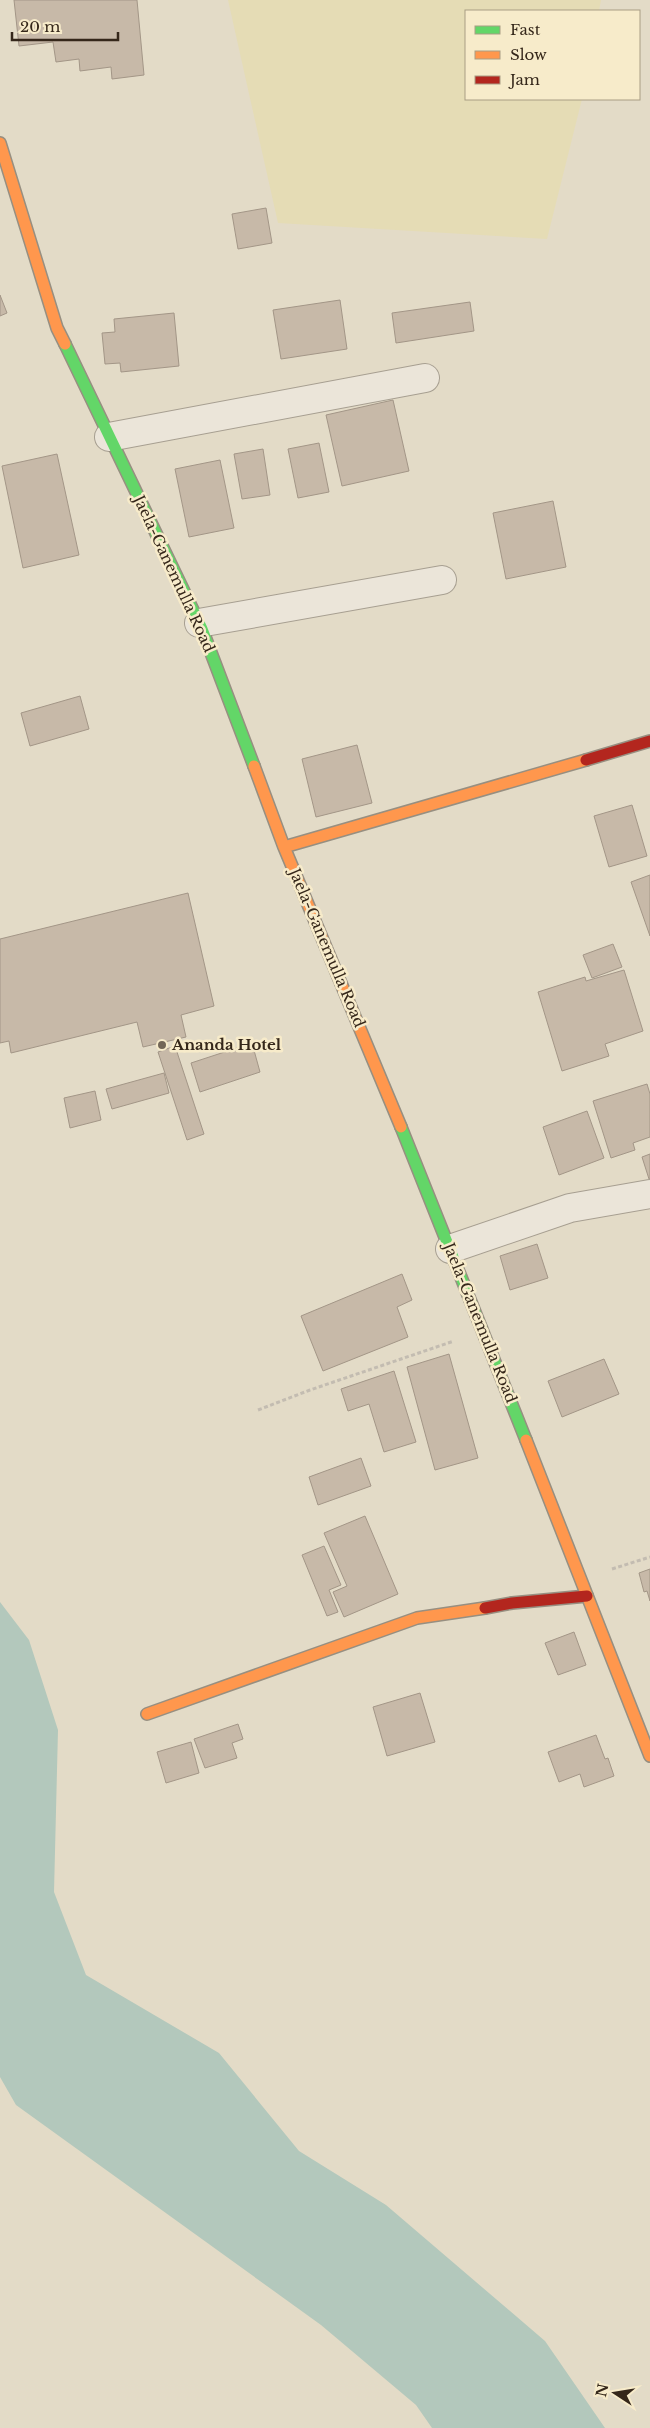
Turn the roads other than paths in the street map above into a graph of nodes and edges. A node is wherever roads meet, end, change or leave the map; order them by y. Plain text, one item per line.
1 (0, 143) edge
2 (425, 378) dead end
3 (109, 437) junction
4 (442, 580) dead end
5 (199, 624) junction
6 (650, 741) edge
7 (284, 846) junction
8 (650, 1194) edge
9 (450, 1249) junction
10 (587, 1596) junction
11 (147, 1714) dead end
12 (650, 1756) edge

1 - 3 main road, Jaela-Ganemulla Road
2 - 3 street
3 - 5 main road, Jaela-Ganemulla Road
4 - 5 street
5 - 7 main road, Jaela-Ganemulla Road
6 - 7 main road
7 - 9 main road, Jaela-Ganemulla Road
8 - 9 street
9 - 10 main road, Jaela-Ganemulla Road
10 - 11 main road
10 - 12 main road, Jaela-Ganemulla Road

